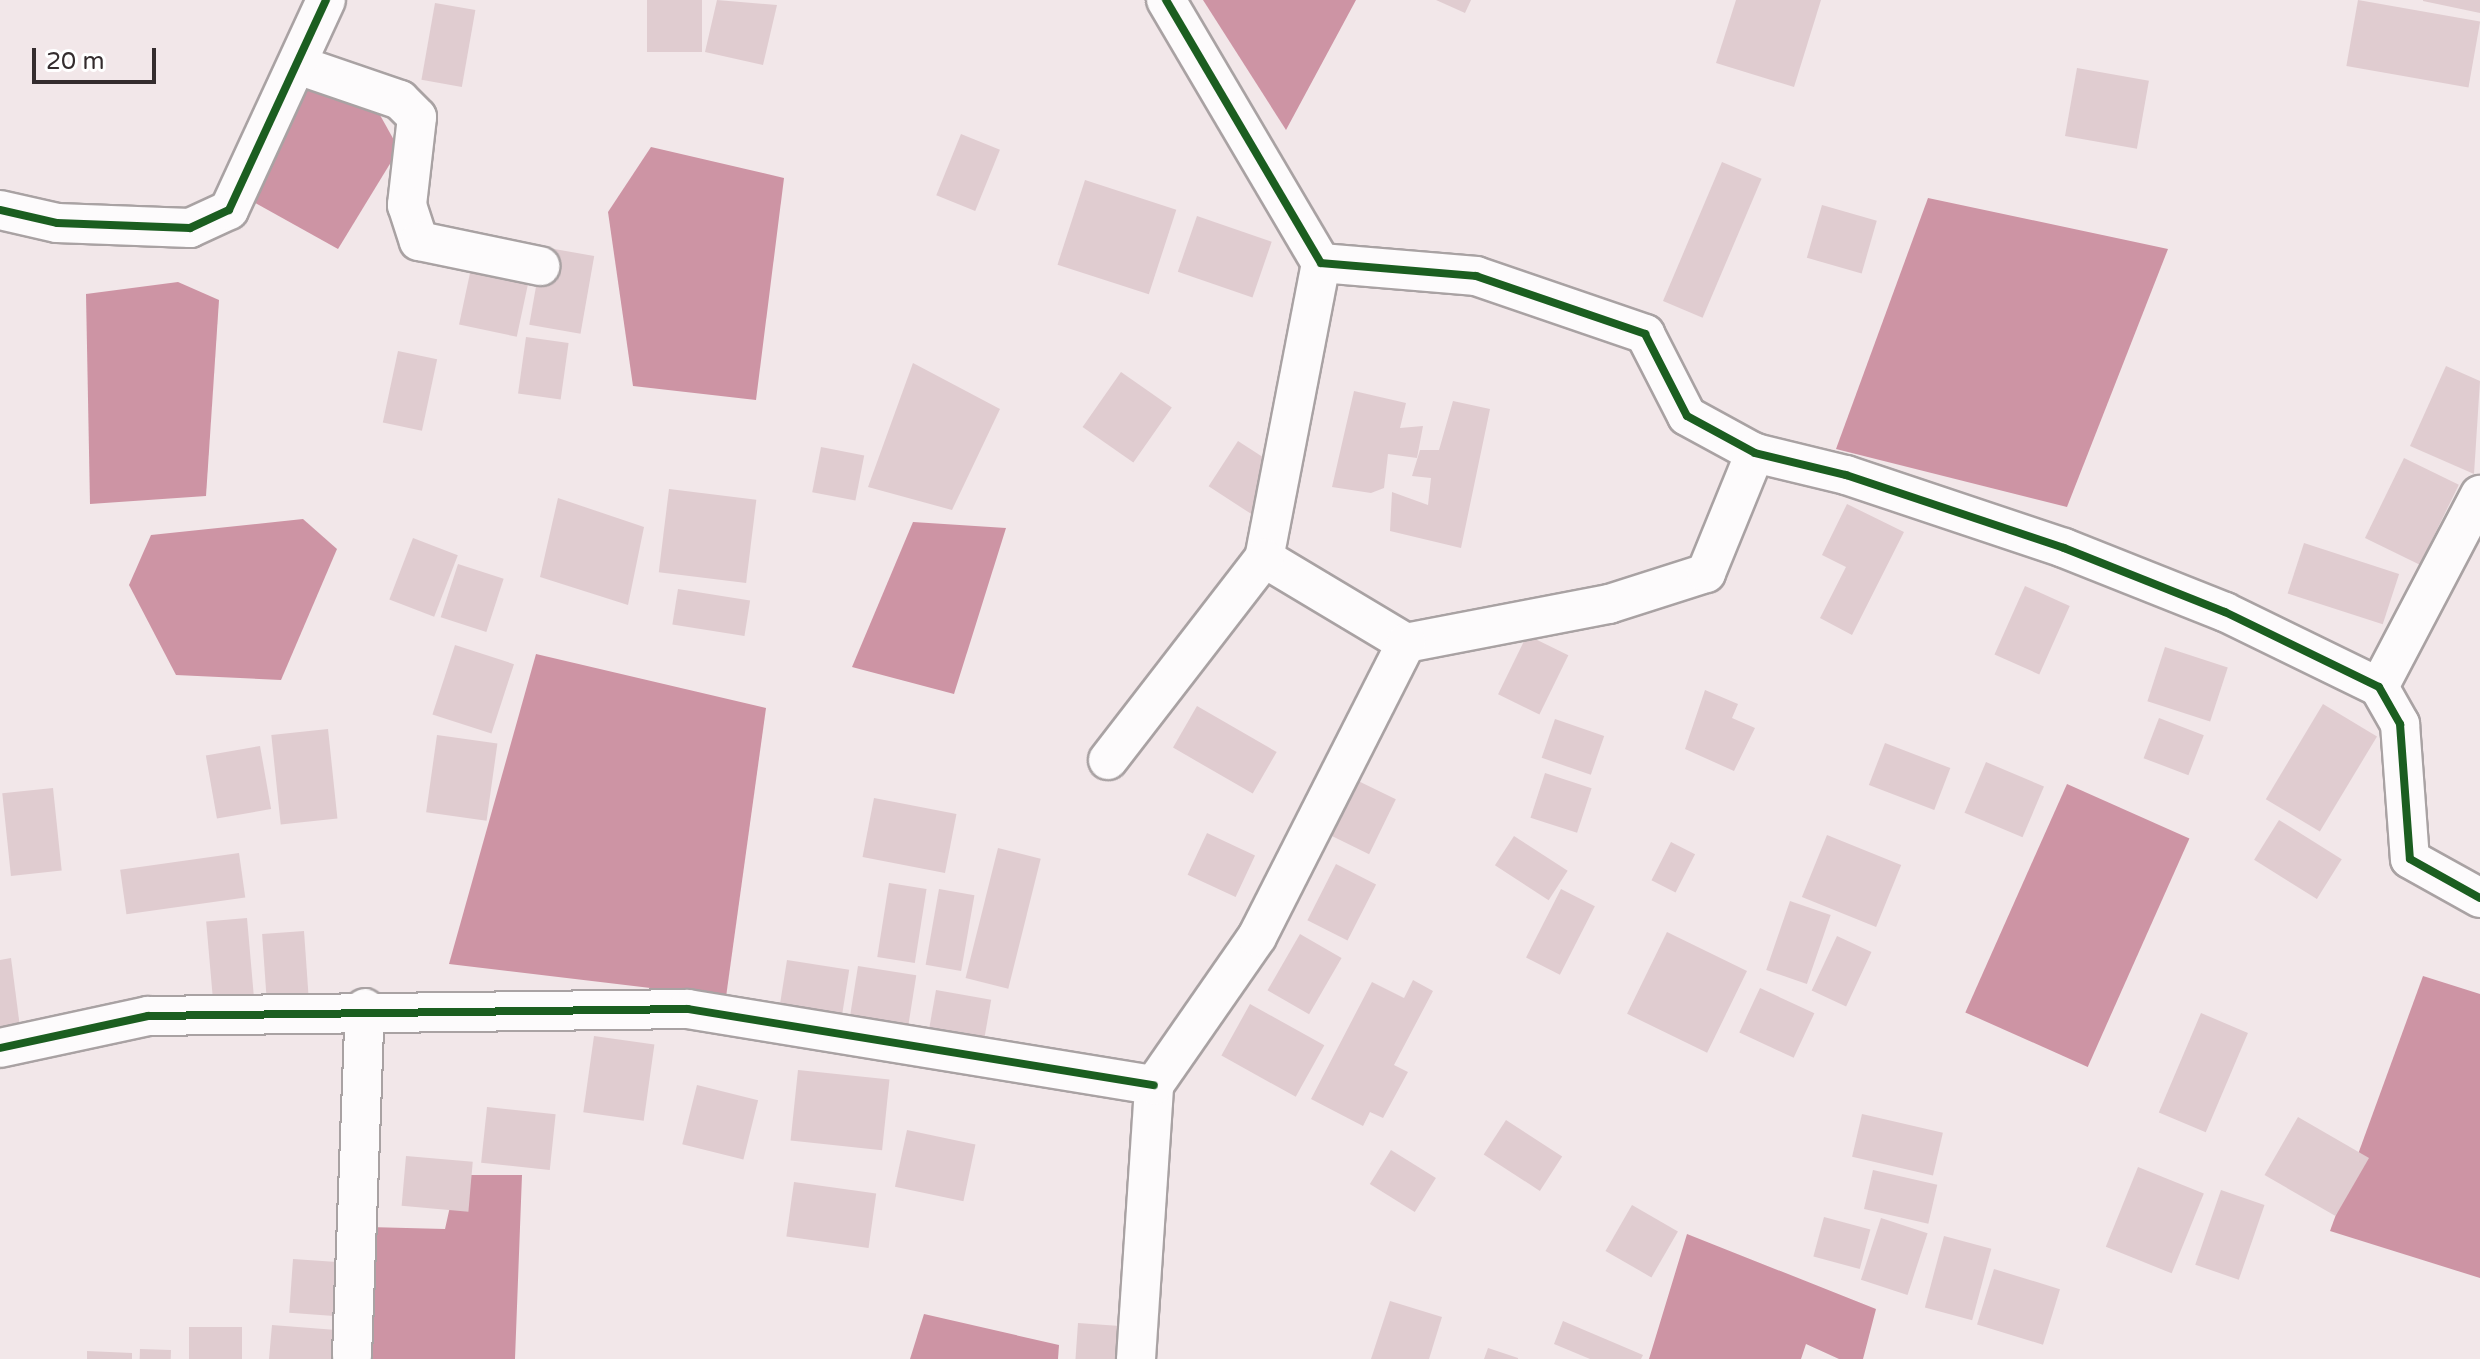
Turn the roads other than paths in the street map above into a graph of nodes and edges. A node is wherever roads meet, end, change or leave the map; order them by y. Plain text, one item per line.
1 (326, 0) edge
2 (1166, 0) edge
3 (298, 65) junction
4 (0, 210) edge
5 (1321, 263) junction
6 (540, 266) dead end
7 (1755, 453) junction
8 (2480, 495) edge
9 (1264, 558) junction
10 (1406, 643) junction
11 (2379, 687) junction
12 (1108, 760) dead end
13 (2480, 898) edge
14 (365, 1008) junction
15 (0, 1048) edge
16 (1154, 1085) junction
17 (352, 1356) dead end
18 (1136, 1359) edge

1 - 3 street
2 - 5 street
3 - 4 street
3 - 6 street
5 - 7 street
5 - 9 street
7 - 10 street
7 - 11 street
8 - 11 street
9 - 10 street
9 - 12 street
10 - 16 street
11 - 13 street
14 - 15 street
14 - 16 street
14 - 17 street
16 - 18 street

